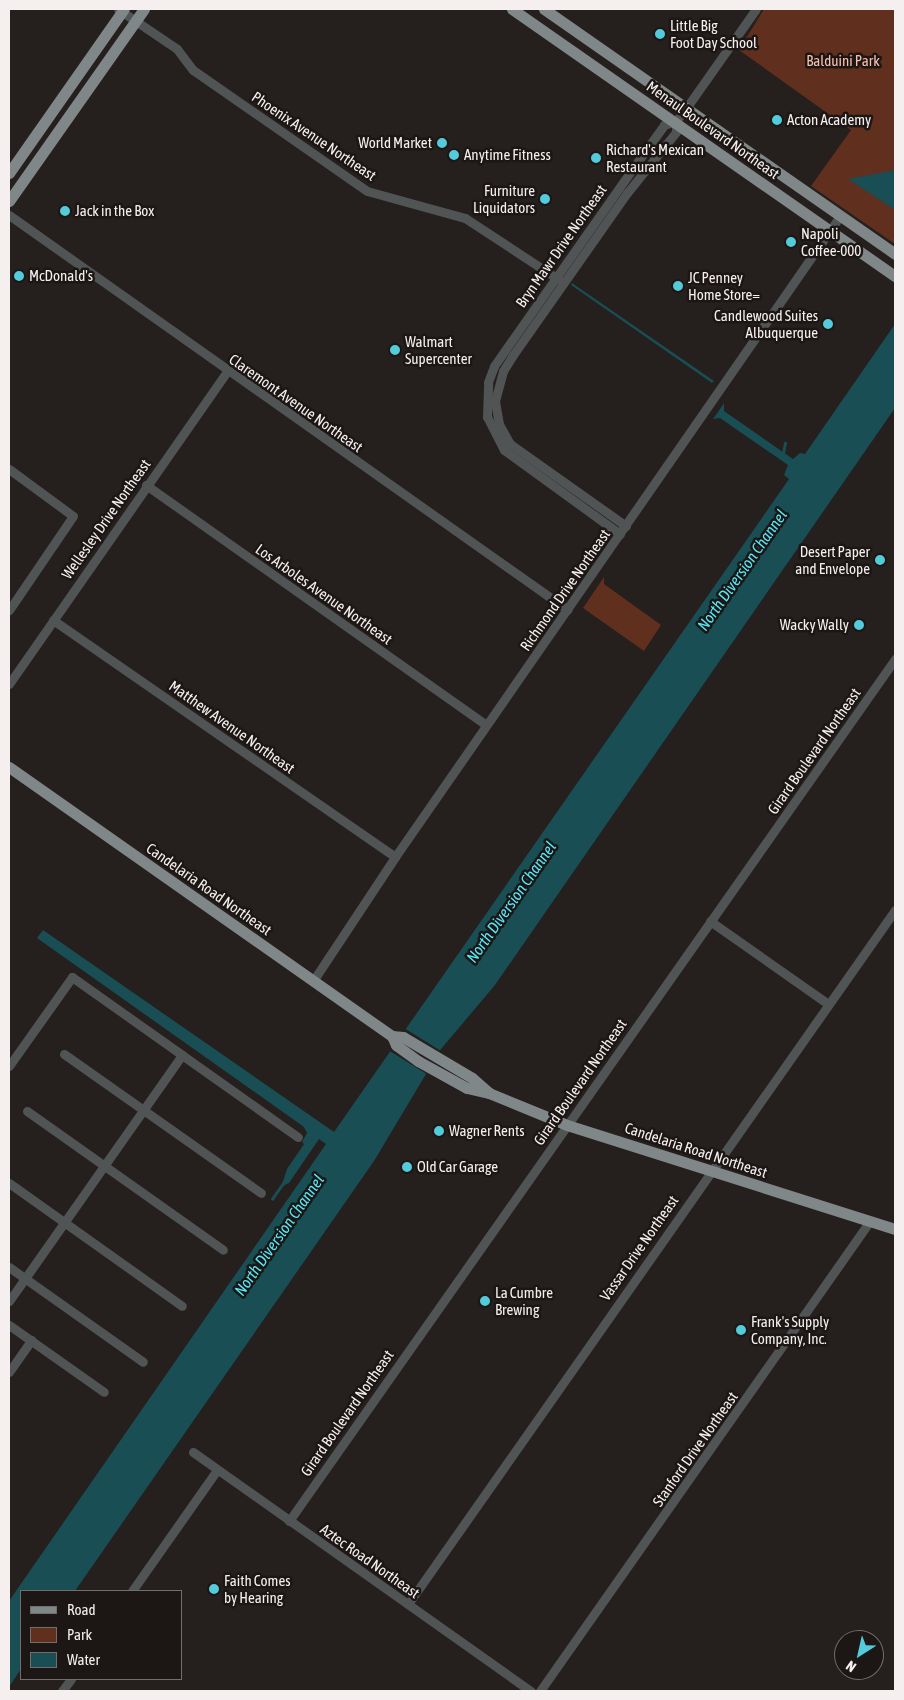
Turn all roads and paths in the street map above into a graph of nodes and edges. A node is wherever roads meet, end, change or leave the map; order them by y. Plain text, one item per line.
1 (144, 9) edge
2 (512, 9) edge
3 (544, 9) edge
4 (756, 9) edge
5 (121, 10) edge
6 (135, 20) junction
7 (88, 60) junction
8 (687, 107) junction
9 (676, 121) junction
10 (62, 125) junction
11 (9, 173) edge
12 (9, 200) edge
13 (9, 215) edge
14 (840, 216) junction
15 (830, 231) junction
16 (895, 254) edge
17 (895, 276) edge
18 (560, 280) junction
19 (227, 372) junction
20 (9, 469) edge
21 (146, 485) junction
22 (626, 526) junction
23 (620, 534) junction
24 (9, 610) edge
25 (568, 610) junction
26 (53, 620) junction
27 (895, 659) edge
28 (9, 684) edge
29 (486, 725) junction
30 (9, 767) edge
31 (395, 857) junction
32 (895, 910) edge
33 (710, 921) junction
34 (313, 981) junction
35 (828, 1004) junction
36 (64, 1054) dead end
37 (182, 1055) junction
38 (9, 1066) edge
39 (143, 1110) junction
40 (27, 1111) dead end
41 (567, 1125) junction
42 (298, 1137) dead end
43 (104, 1165) junction
44 (711, 1170) junction
45 (9, 1183) edge
46 (261, 1193) dead end
47 (870, 1221) junction
48 (64, 1222) junction
49 (895, 1229) edge
50 (223, 1250) dead end
51 (9, 1267) edge
52 (25, 1278) junction
53 (9, 1301) edge
54 (182, 1306) dead end
55 (9, 1325) edge
56 (31, 1340) junction
57 (143, 1362) dead end
58 (9, 1372) edge
59 (104, 1392) dead end
60 (193, 1452) dead end
61 (217, 1470) junction
62 (289, 1521) junction
63 (133, 1590) edge
64 (408, 1604) junction
65 (70, 1680) edge
66 (62, 1691) edge
67 (531, 1691) edge
68 (540, 1691) edge

1 - 6 main road
2 - 9 main road, Menaul Boulevard Northeast
3 - 8 main road, Menaul Boulevard Northeast
4 - 8 street, Bryn Mawr Drive Northeast
5 - 6 street, Phoenix Avenue Northeast
5 - 7 main road
6 - 10 main road
6 - 18 street, Phoenix Avenue Northeast
7 - 10 main road
7 - 11 main road
8 - 9 street, Bryn Mawr Drive Northeast
8 - 14 main road, Menaul Boulevard Northeast
9 - 15 main road, Menaul Boulevard Northeast
9 - 18 street, Bryn Mawr Drive Northeast
10 - 12 main road
13 - 19 street, Claremont Avenue Northeast
14 - 15 street, Richmond Drive Northeast
14 - 16 main road, Menaul Boulevard Northeast
15 - 17 main road, Menaul Boulevard Northeast
15 - 22 street, Richmond Drive Northeast
18 - 22 street, Bryn Mawr Drive Northeast
18 - 23 street, Bryn Mawr Drive Northeast
19 - 21 street, Wellesley Drive Northeast
19 - 25 street, Claremont Avenue Northeast
20 - 24 street
21 - 26 street, Wellesley Drive Northeast
21 - 29 street, Los Arboles Avenue Northeast
22 - 23 street, Richmond Drive Northeast
23 - 25 street, Richmond Drive Northeast
25 - 29 street, Richmond Drive Northeast
26 - 28 street, Wellesley Drive Northeast
26 - 31 street, Matthew Avenue Northeast
27 - 33 street, Girard Boulevard Northeast
29 - 31 street, Richmond Drive Northeast
30 - 34 main road, Candelaria Road Northeast
31 - 34 street, Richmond Drive Northeast
32 - 35 street, Vassar Drive Northeast
33 - 35 street
33 - 41 street, Girard Boulevard Northeast
34 - 41 main road, Candelaria Road Northeast
35 - 44 street, Vassar Drive Northeast
36 - 39 street
37 - 38 street
37 - 39 street
37 - 42 street
39 - 43 street
39 - 46 street
40 - 43 street
41 - 44 main road, Candelaria Road Northeast
41 - 62 street, Girard Boulevard Northeast
43 - 48 street
43 - 50 street
44 - 47 main road, Candelaria Road Northeast
44 - 64 street, Vassar Drive Northeast
45 - 48 street
47 - 49 main road, Candelaria Road Northeast
47 - 68 street, Stanford Drive Northeast
48 - 52 street
48 - 54 street
51 - 52 street
52 - 53 street
52 - 57 street
55 - 56 street
56 - 58 street
56 - 59 street
60 - 61 street, Aztec Road Northeast
61 - 62 street, Aztec Road Northeast
61 - 63 street
62 - 64 street, Aztec Road Northeast
64 - 67 street, Aztec Road Northeast
65 - 66 street

